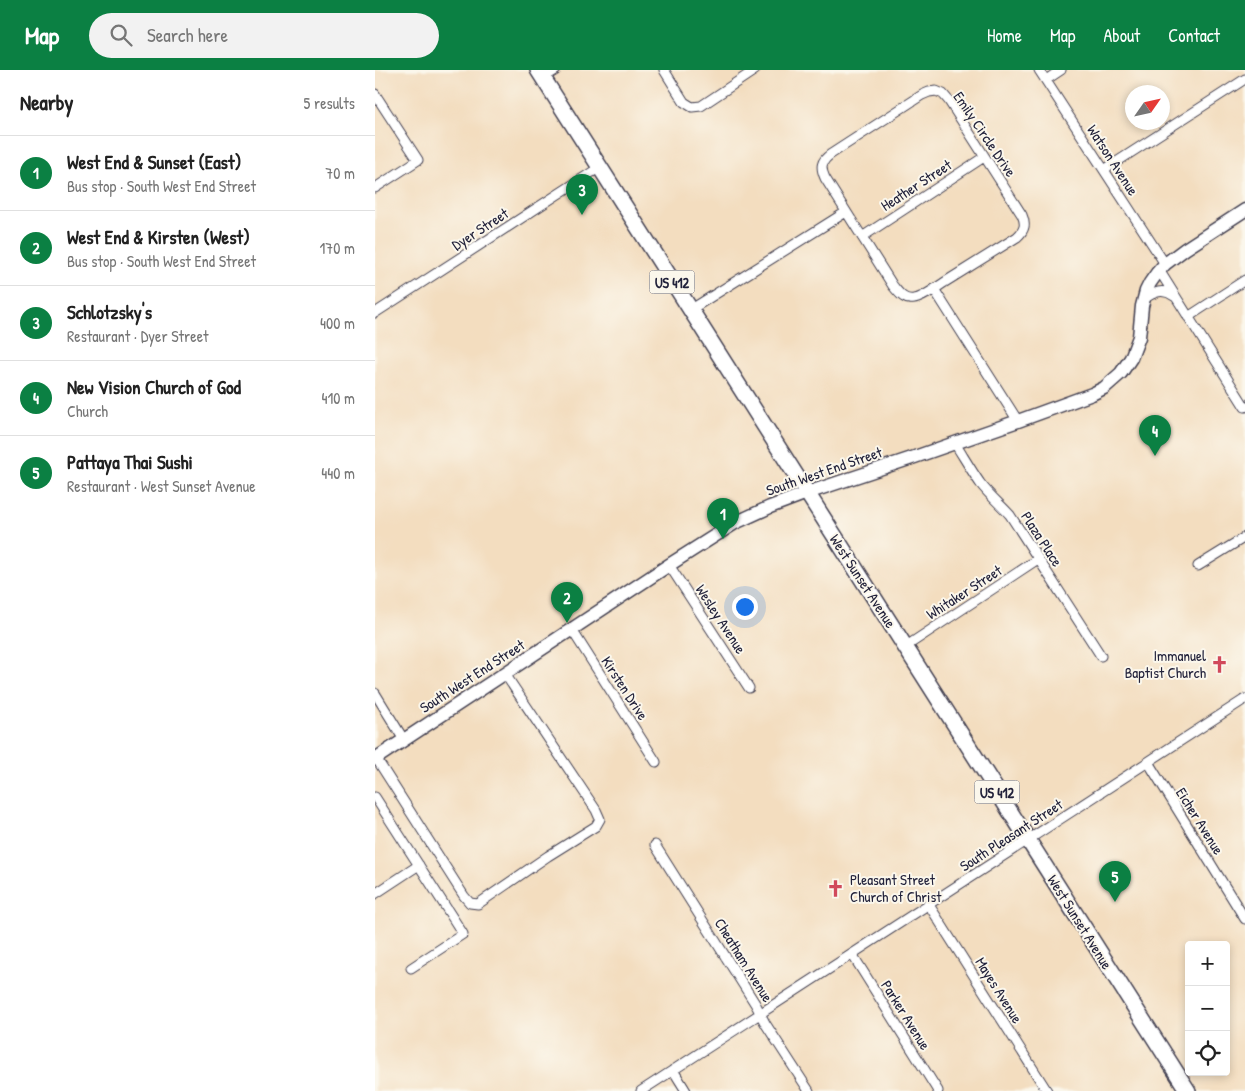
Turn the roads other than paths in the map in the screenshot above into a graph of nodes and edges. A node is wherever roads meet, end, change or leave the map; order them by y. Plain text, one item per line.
1 (664, 70) edge
2 (755, 70) edge
3 (1039, 70) edge
4 (1061, 70) edge
5 (546, 73) edge
6 (1245, 79) edge
7 (1045, 80) junction
8 (375, 94) edge
9 (984, 157) junction
10 (600, 167) junction
11 (1104, 170) junction
12 (375, 188) edge
13 (1245, 210) edge
14 (846, 212) junction
15 (862, 237) junction
16 (1162, 267) junction
17 (1245, 280) edge
18 (934, 289) junction
19 (1176, 297) junction
20 (1144, 299) junction
21 (690, 310) junction
22 (375, 313) edge
23 (1189, 317) junction
24 (1244, 405) edge
25 (1018, 420) junction
26 (955, 442) junction
27 (807, 493) junction
28 (1245, 537) edge
29 (1039, 559) junction
30 (669, 565) junction
31 (1198, 566) dead end
32 (571, 630) junction
33 (905, 647) junction
34 (1101, 656) dead end
35 (505, 674) junction
36 (749, 688) dead end
37 (375, 693) edge
38 (1244, 702) edge
39 (404, 740) junction
40 (375, 758) edge
41 (656, 762) dead end
42 (1148, 762) junction
43 (375, 797) edge
44 (384, 812) junction
45 (375, 818) edge
46 (1028, 840) junction
47 (655, 845) dead end
48 (419, 865) junction
49 (375, 894) edge
50 (929, 904) junction
51 (1245, 919) edge
52 (852, 954) junction
53 (411, 968) dead end
54 (761, 1013) junction
55 (673, 1070) junction
56 (641, 1091) edge
57 (686, 1091) edge
58 (809, 1091) edge
59 (938, 1091) edge
60 (1047, 1091) edge
61 (1188, 1091) edge

1 - 2 street
3 - 7 street, Watson Avenue
4 - 7 street
5 - 10 highway, West Sunset Avenue / US 412
6 - 11 street
7 - 11 street, Watson Avenue
8 - 12 street
9 - 14 street, Emily Circle Drive
9 - 15 street, Heather Street
9 - 18 street, Emily Circle Drive
10 - 21 highway, West Sunset Avenue / US 412
10 - 22 street, Dyer Street
11 - 16 street, Watson Avenue
13 - 16 street, South West End Street
14 - 15 street, Emily Circle Drive
14 - 21 street
15 - 18 street, Emily Circle Drive
16 - 19 street, Watson Avenue
16 - 20 street, South West End Street
17 - 23 street
18 - 25 street
19 - 20 street
19 - 23 street, Watson Avenue
20 - 25 street, South West End Street
21 - 27 highway, West Sunset Avenue / US 412
23 - 24 street, Watson Avenue
25 - 26 street, South West End Street
26 - 27 street, South West End Street
26 - 29 street, Plaza Place
27 - 30 street, South West End Street
27 - 33 highway, West Sunset Avenue / US 412
28 - 31 street
29 - 33 street, Whitaker Street
29 - 34 street, Plaza Place
30 - 32 street, South West End Street
30 - 36 street, Wesley Avenue
32 - 35 street, South West End Street
32 - 41 street, Kirsten Drive
33 - 46 highway, West Sunset Avenue / US 412
35 - 39 street, South West End Street
35 - 40 street
37 - 39 street
38 - 42 street, South Pleasant Street
39 - 40 street, South West End Street
42 - 46 street, South Pleasant Street
42 - 51 street, Eicher Avenue
43 - 44 street
44 - 45 street
44 - 48 street
46 - 50 street, South Pleasant Street
46 - 61 highway, West Sunset Avenue / US 412
47 - 54 street, Cheatham Avenue
48 - 49 street
48 - 53 street
50 - 52 street, South Pleasant Street
50 - 60 street, Mayes Avenue
52 - 54 street, South Pleasant Street
52 - 59 street, Parker Avenue
54 - 55 street, South Pleasant Street
54 - 58 street, Cheatham Avenue
55 - 56 street, South Pleasant Street
55 - 57 street

